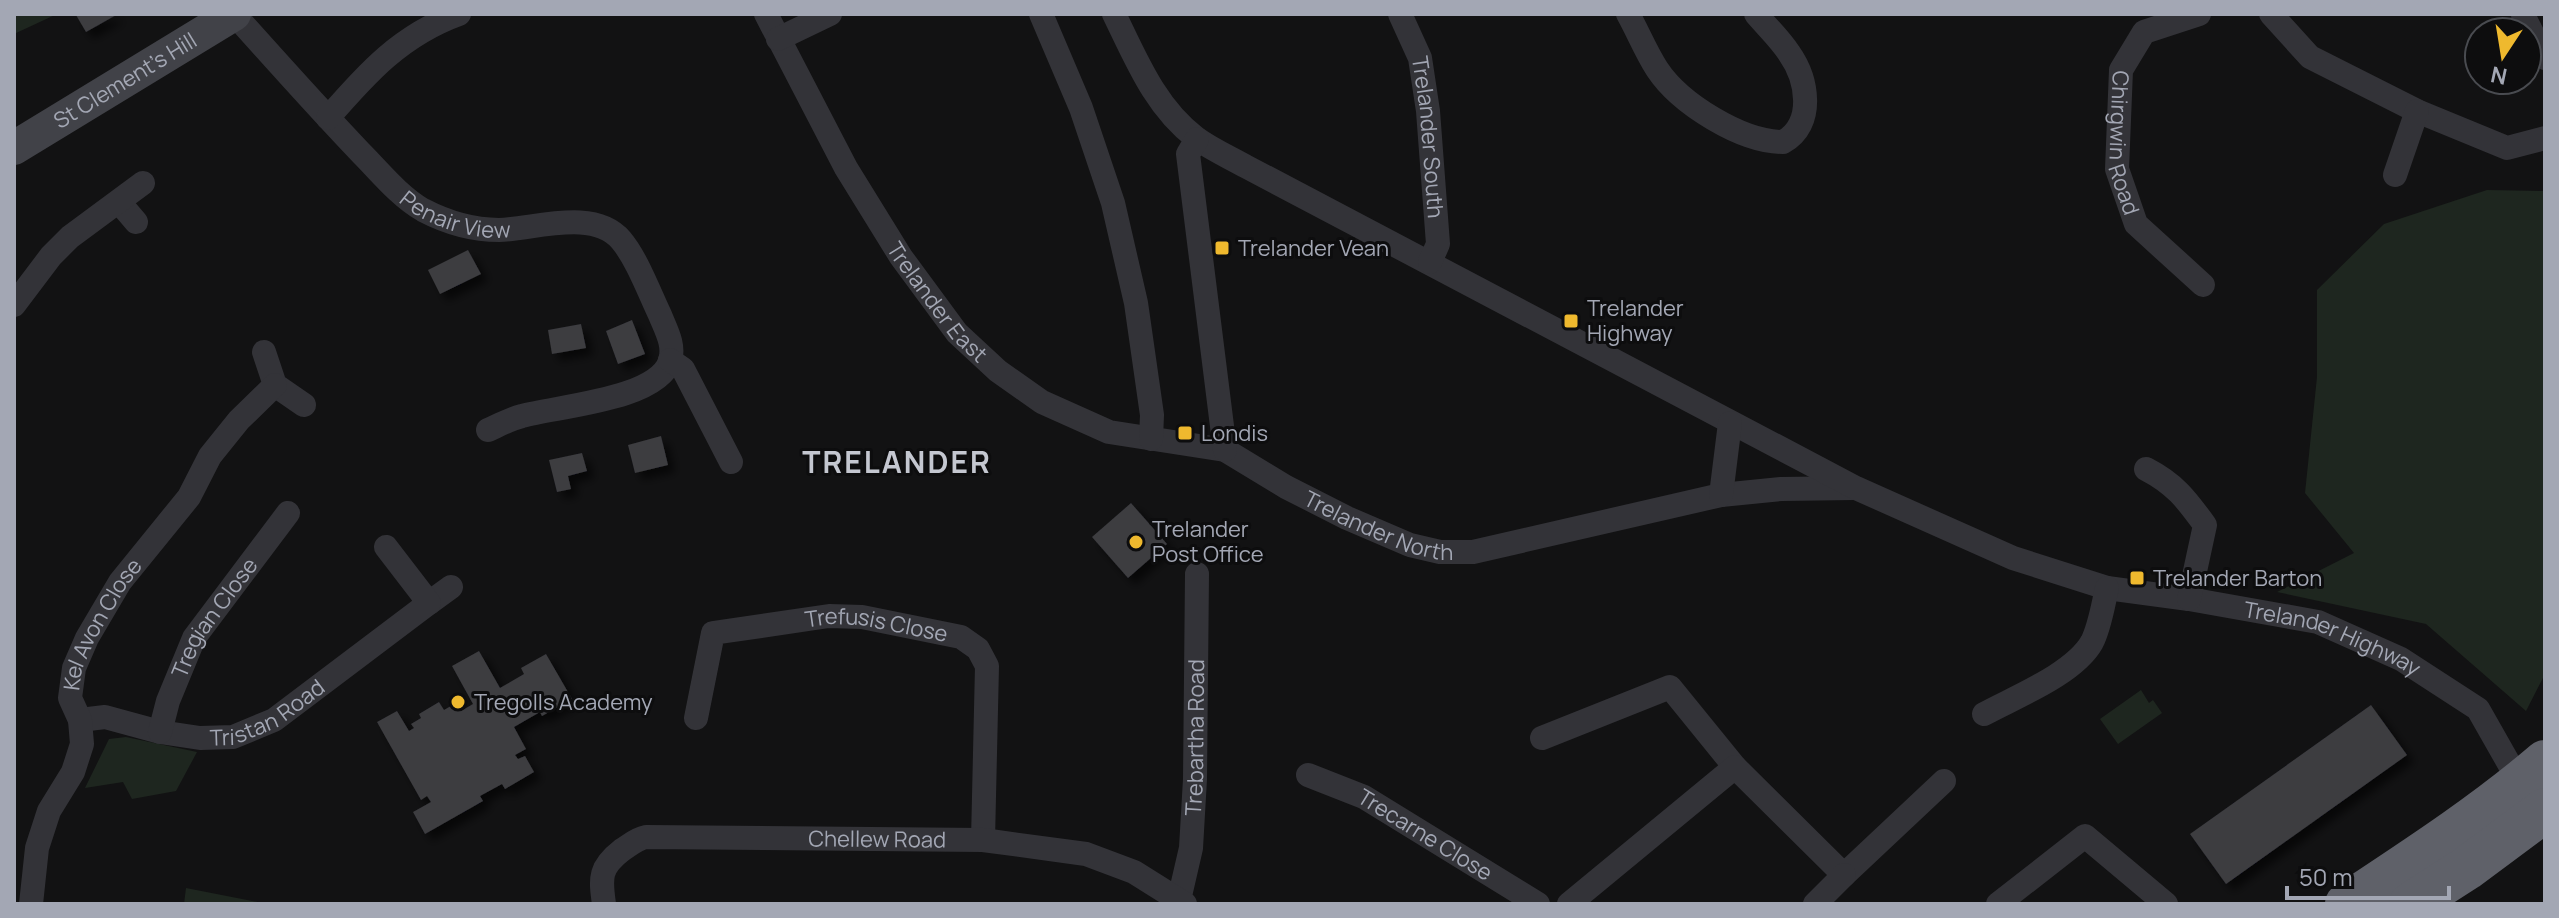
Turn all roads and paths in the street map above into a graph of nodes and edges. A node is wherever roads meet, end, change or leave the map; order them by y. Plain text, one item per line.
1 (234, 14) edge
2 (459, 14) edge
3 (766, 14) edge
4 (830, 14) edge
5 (1041, 14) edge
6 (1114, 14) edge
7 (1400, 14) edge
8 (1628, 14) edge
9 (1756, 14) edge
10 (2199, 14) edge
11 (2271, 14) edge
12 (2523, 15) edge
13 (778, 39) junction
14 (2545, 58) edge
15 (2417, 111) junction
16 (328, 118) junction
17 (2545, 138) edge
18 (1197, 139) junction
19 (14, 148) edge
20 (2395, 175) dead end
21 (143, 183) dead end
22 (119, 202) junction
23 (136, 222) dead end
24 (1430, 262) junction
25 (2203, 285) dead end
26 (14, 305) edge
27 (264, 352) dead end
28 (670, 360) junction
29 (275, 385) junction
30 (304, 405) dead end
31 (1730, 423) junction
32 (488, 430) dead end
33 (1151, 439) junction
34 (1225, 450) junction
35 (731, 462) dead end
36 (2146, 469) dead end
37 (1856, 488) junction
38 (1721, 495) junction
39 (288, 513) dead end
40 (386, 547) dead end
41 (1197, 574) dead end
42 (451, 587) dead end
43 (2107, 588) junction
44 (2189, 599) junction
45 (429, 603) junction
46 (1984, 714) dead end
47 (696, 718) dead end
48 (80, 720) junction
49 (160, 732) junction
50 (1542, 738) dead end
51 (1735, 767) junction
52 (1308, 775) dead end
53 (1944, 781) dead end
54 (2539, 785) edge
55 (983, 840) junction
56 (1844, 875) junction
57 (1182, 902) edge
58 (31, 904) edge
59 (604, 904) edge
60 (1538, 904) edge
61 (1569, 904) edge
62 (1815, 904) edge
63 (1998, 904) edge
64 (2166, 904) edge
65 (2347, 904) edge
66 (2411, 904) edge

1 - 16 street, Penair View
1 - 19 street, St Clement's Hill
2 - 16 street
3 - 13 street, Trelander East
4 - 13 street
5 - 33 street
6 - 18 street, Trelander Highway
7 - 24 street, Trelander South
8 - 9 street
10 - 25 street, Chirgwin Road
11 - 15 street
12 - 14 street
13 - 33 street, Trelander East
15 - 17 street
15 - 20 street
16 - 28 street, Penair View
18 - 24 street, Trelander Highway
18 - 34 street
21 - 22 street
22 - 23 street
22 - 26 street
24 - 31 street, Trelander Highway
27 - 29 street
28 - 32 street
28 - 35 street, Penair View
29 - 30 street
29 - 48 street, Kel Avon Close
31 - 37 street, Trelander Highway
31 - 38 street
33 - 34 street, Trelander East
34 - 38 street, Trelander North
36 - 44 street
37 - 38 street, Trelander North
37 - 43 street, Trelander Highway
39 - 49 street, Tregian Close
40 - 45 street
41 - 57 street, Trebartha Road
42 - 45 street, Tristan Road
43 - 44 street, Trelander Highway
43 - 46 street
44 - 54 street, Trelander Highway
45 - 49 street, Tristan Road
47 - 55 street, Trefusis Close
48 - 49 street, Tristan Road
48 - 58 street, Kel Avon Close
50 - 51 street
51 - 56 street
51 - 61 street
52 - 60 street, Trecarne Close
53 - 56 street
54 - 65 highway
54 - 66 highway
55 - 57 street, Chellew Road
55 - 59 street, Chellew Road
56 - 62 street
63 - 64 street

